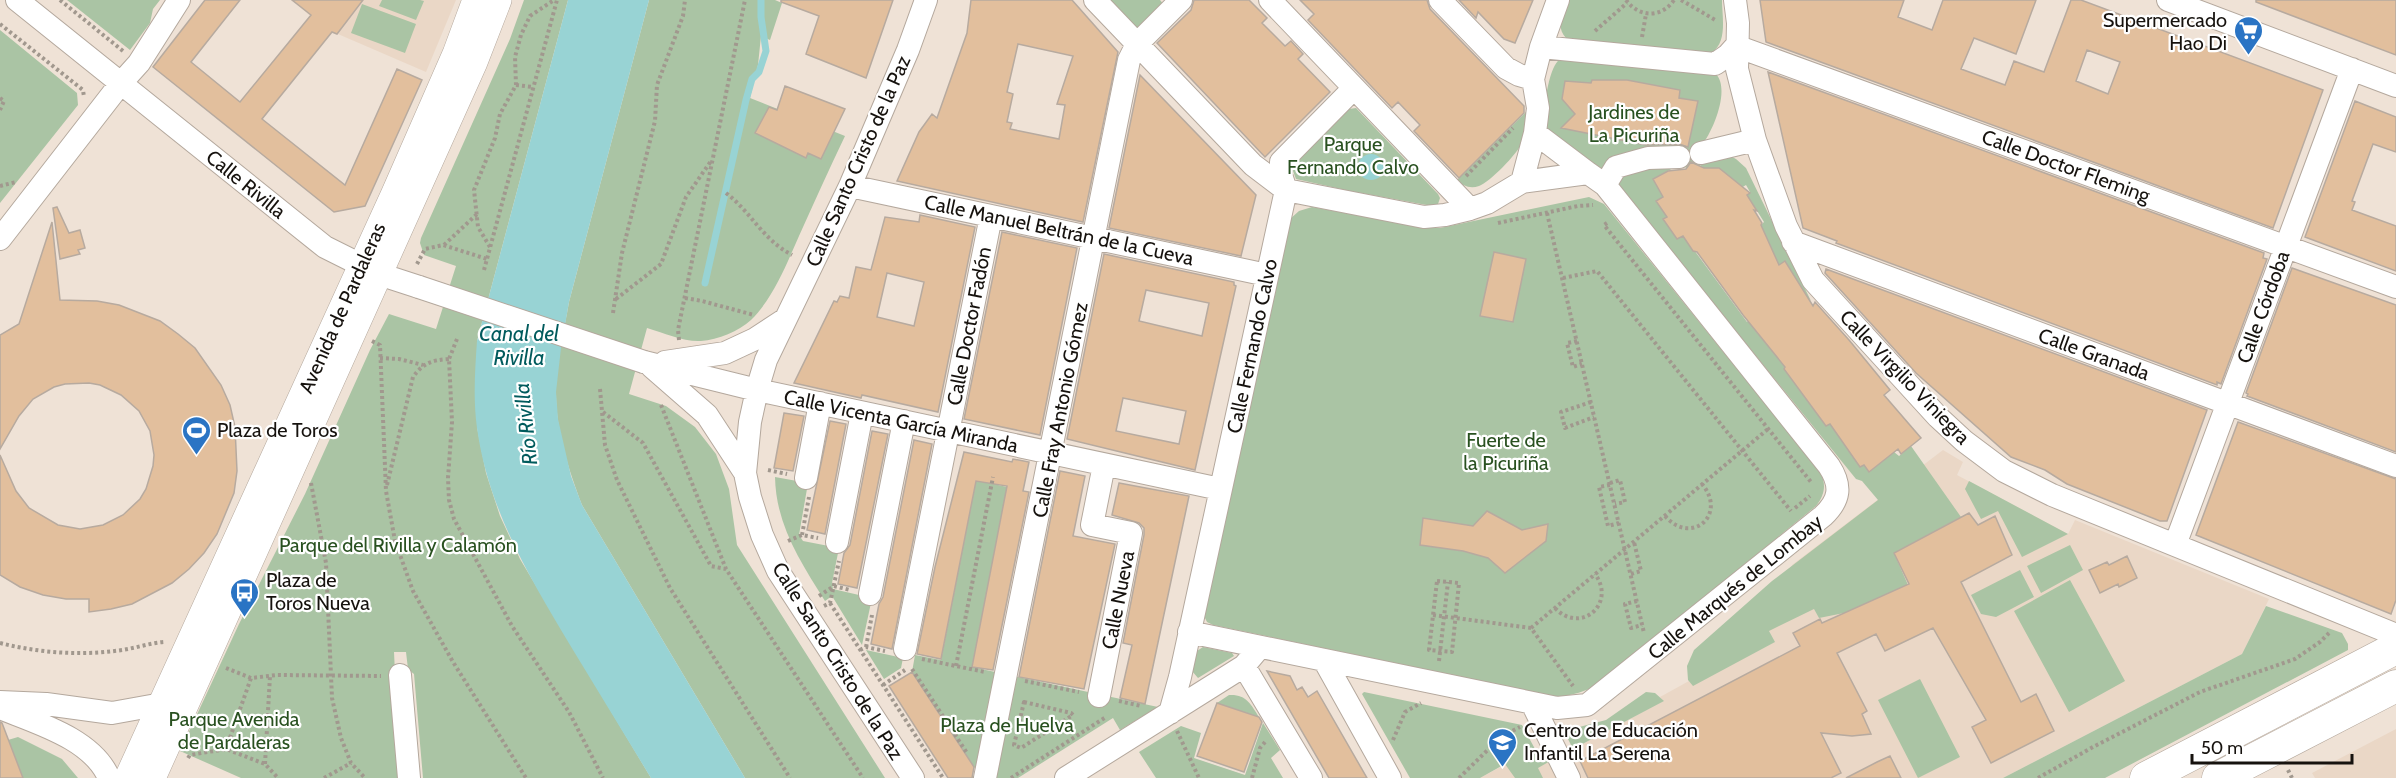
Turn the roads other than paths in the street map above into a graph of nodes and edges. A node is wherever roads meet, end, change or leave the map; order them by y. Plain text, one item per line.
1 (17, 0) edge
2 (179, 0) edge
3 (476, 0) edge
4 (498, 0) edge
5 (926, 0) edge
6 (1095, 0) edge
7 (1181, 0) edge
8 (1270, 0) edge
9 (1440, 0) edge
10 (1558, 0) edge
11 (1735, 0) edge
12 (2168, 0) edge
13 (1137, 44) junction
14 (1736, 46) junction
15 (1541, 47) junction
16 (2352, 69) junction
17 (1533, 79) junction
18 (121, 83) junction
19 (2396, 86) edge
20 (1354, 88) junction
21 (1527, 127) junction
22 (1755, 140) junction
23 (1701, 153) dead end
24 (1679, 157) dead end
25 (1597, 179) junction
26 (1522, 182) junction
27 (850, 186) junction
28 (1286, 190) junction
29 (1470, 209) junction
30 (991, 216) junction
31 (1094, 238) junction
32 (0, 239) edge
33 (1792, 242) junction
34 (2286, 246) junction
35 (370, 270) junction
36 (1267, 275) junction
37 (2396, 287) edge
38 (786, 319) junction
39 (646, 363) junction
40 (757, 390) junction
41 (820, 403) junction
42 (2228, 404) junction
43 (862, 413) junction
44 (904, 422) junction
45 (948, 431) junction
46 (1052, 453) junction
47 (1104, 465) junction
48 (2396, 466) edge
49 (745, 473) junction
50 (806, 478) road end
51 (1220, 489) junction
52 (837, 542) dead end
53 (2175, 545) junction
54 (870, 594) road end
55 (1189, 632) junction
56 (2396, 635) edge
57 (1260, 647) junction
58 (2396, 648) edge
59 (905, 649) dead end
60 (1324, 660) junction
61 (1244, 666) junction
62 (400, 675) road end
63 (2396, 686) edge
64 (190, 693) junction
65 (0, 702) edge
66 (1532, 703) junction
67 (162, 704) junction
68 (1104, 706) road end
69 (0, 708) edge
70 (1170, 713) junction
71 (1386, 772) edge
72 (109, 778) edge
73 (128, 778) edge
74 (152, 778) edge
75 (409, 778) edge
76 (912, 778) edge
77 (985, 778) edge
78 (1066, 778) edge
79 (1311, 778) edge
80 (1569, 778) edge
81 (2146, 778) edge
82 (2218, 778) edge

1 - 18 street, Calle Rivilla
2 - 18 street
3 - 35 main road, Avenida de Pardaleras
4 - 35 main road, Avenida de Pardaleras
5 - 27 street, Calle Santo Cristo de la Paz
6 - 13 street
7 - 13 street
8 - 20 street
9 - 17 street
10 - 15 street
11 - 14 street, Calle Virgilio Viniegra
12 - 16 street
13 - 28 street
13 - 31 street, Calle Fray Antonio Gómez
14 - 15 street
14 - 22 street, Calle Virgilio Viniegra
14 - 34 street, Calle Doctor Fleming
15 - 17 street
16 - 19 street
16 - 34 street, Calle Córdoba
17 - 21 street
18 - 32 street
18 - 35 street, Calle Rivilla
20 - 28 street, Calle Fernando Calvo
20 - 29 street
21 - 25 street, Calle Marqués de Lombay
21 - 26 street
22 - 23 street
22 - 33 street, Calle Virgilio Viniegra
24 - 25 street
25 - 26 street
25 - 66 street, Calle Marqués de Lombay
26 - 29 street
27 - 30 street, Calle Manuel Beltrán de la Cueva
27 - 38 street, Calle Santo Cristo de la Paz
28 - 29 street
28 - 36 street, Calle Fernando Calvo
30 - 31 street, Calle Manuel Beltrán de la Cueva
30 - 45 street, Calle Doctor Fadón
31 - 36 street, Calle Manuel Beltrán de la Cueva
31 - 46 street, Calle Fray Antonio Gómez
33 - 42 street, Calle Granada
33 - 53 street, Calle Virgilio Viniegra
34 - 37 street, Calle Doctor Fleming
34 - 42 street, Calle Córdoba
35 - 39 street, Calle Santo Cristo de la Paz, bridge
35 - 64 main road, Avenida de Pardaleras
35 - 67 main road, Avenida de Pardaleras
36 - 51 street, Calle Fernando Calvo
38 - 39 street, Calle Santo Cristo de la Paz
38 - 40 street, Calle Santo Cristo de la Paz
39 - 40 street, Calle Santo Cristo de la Paz
39 - 49 street, Calle Santo Cristo de la Paz
40 - 41 street, Calle Vicenta García Miranda
40 - 49 street, Calle Santo Cristo de la Paz
41 - 43 street, Calle Vicenta García Miranda
41 - 50 street
42 - 48 street, Calle Granada
42 - 53 street, Calle Córdoba
43 - 44 street, Calle Vicenta García Miranda
43 - 52 street
44 - 45 street, Calle Vicenta García Miranda
44 - 54 street
45 - 46 street, Calle Vicenta García Miranda
45 - 59 street, Calle Doctor Fadón
46 - 47 street, Calle Vicenta García Miranda
46 - 77 street, Calle Fray Antonio Gómez
47 - 51 street, Calle Vicenta García Miranda
47 - 68 street, Calle Nueva
49 - 76 street, Calle Santo Cristo de la Paz
51 - 55 street, Calle Fernando Calvo
53 - 56 street, Calle Virgilio Viniegra
55 - 57 street
55 - 70 street, Calle Fernando Calvo
57 - 60 street
57 - 61 street
58 - 81 highway
60 - 66 street
60 - 71 street
61 - 70 street
61 - 79 street
62 - 75 street
63 - 82 highway
64 - 67 street
64 - 74 main road, Avenida de Pardaleras
65 - 67 street
66 - 80 street
67 - 73 main road, Avenida de Pardaleras
69 - 72 street
70 - 78 street

